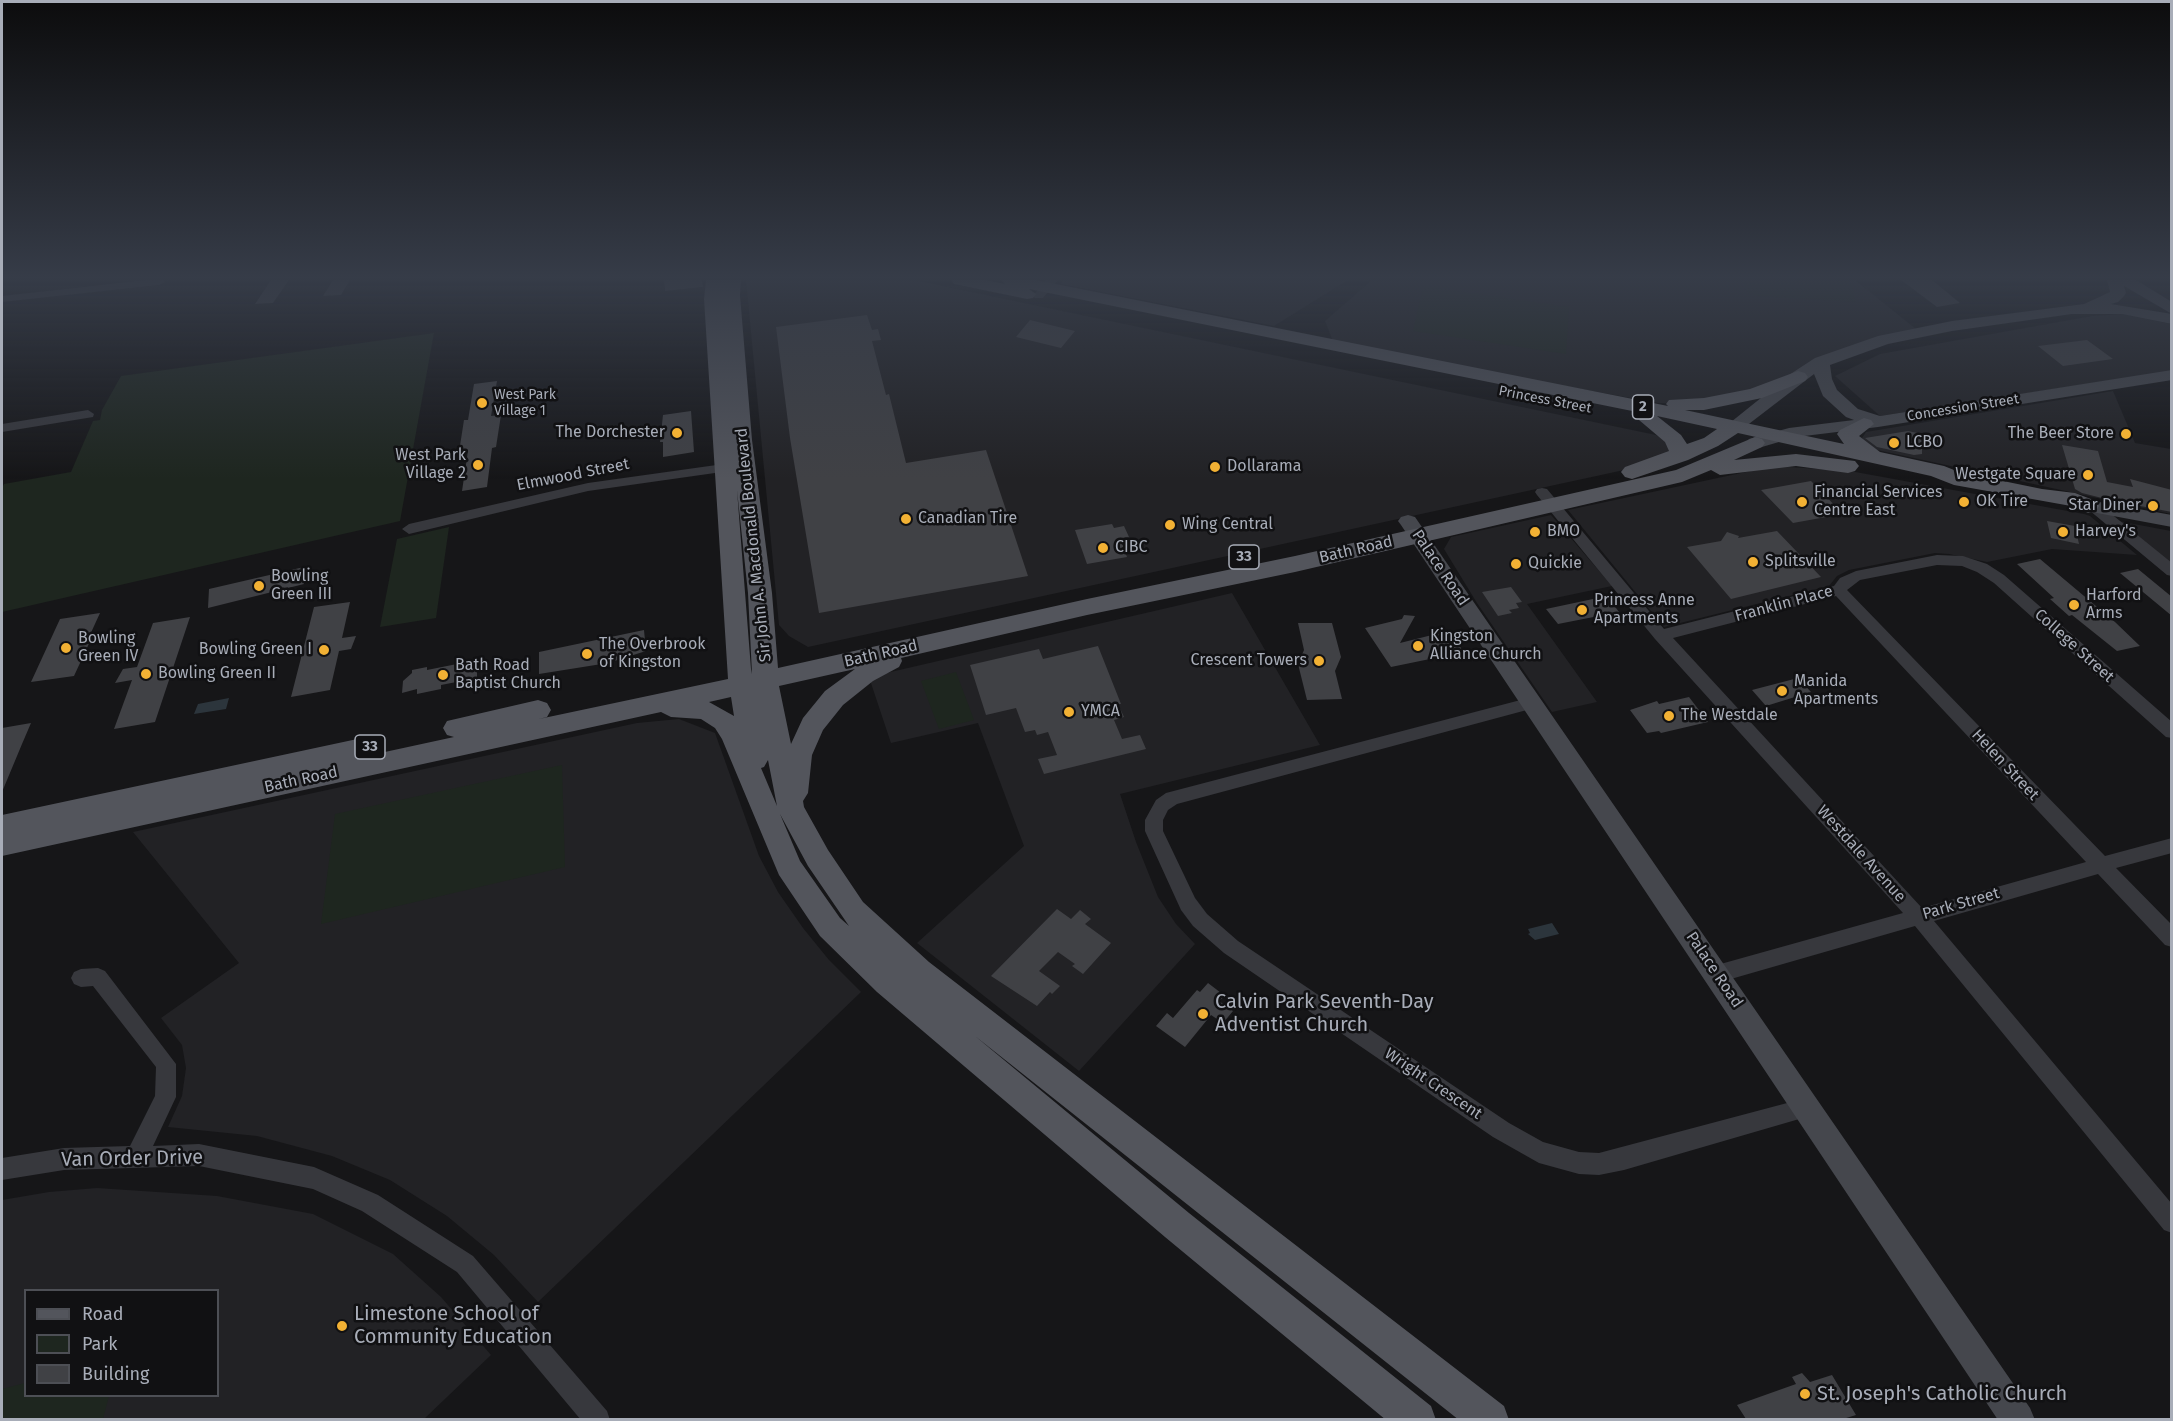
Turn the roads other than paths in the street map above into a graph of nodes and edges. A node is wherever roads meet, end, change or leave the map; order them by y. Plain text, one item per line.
1 (721, 346) edge
2 (733, 346) edge
3 (1284, 346) edge
4 (1340, 346) edge
5 (1866, 346) edge
6 (1821, 362) junction
7 (1798, 377) junction
8 (2171, 377) edge
9 (1551, 388) junction
10 (88, 414) dead end
11 (1649, 420) junction
12 (1871, 423) junction
13 (2, 428) edge
14 (1728, 431) junction
15 (1780, 436) junction
16 (1755, 443) junction
17 (1873, 463) junction
18 (1681, 465) junction
19 (736, 467) junction
20 (1547, 499) junction
21 (2091, 507) junction
22 (2172, 522) edge
23 (409, 529) dead end
24 (1414, 529) junction
25 (1973, 564) joint
26 (2172, 571) edge
27 (1839, 591) junction
28 (1661, 635) junction
29 (920, 646) junction
30 (767, 671) junction
31 (740, 677) junction
32 (1532, 703) junction
33 (596, 715) junction
34 (2172, 732) edge
35 (777, 806) junction
36 (2, 826) edge
37 (2172, 845) edge
38 (2, 846) edge
39 (2099, 865) junction
40 (1918, 916) junction
41 (2172, 939) edge
42 (1717, 974) junction
43 (81, 978) dead end
44 (1806, 1108) junction
45 (137, 1155) junction
46 (2, 1169) edge
47 (2172, 1222) edge
48 (1443, 1383) junction
49 (598, 1419) edge
50 (1417, 1419) edge
51 (1464, 1419) edge
52 (1490, 1419) edge
53 (2018, 1419) edge

1 - 19 main road, Sir John A. Macdonald Boulevard
2 - 19 main road, Sir John A. Macdonald Boulevard
3 - 11 main road, Princess Street / 2
4 - 9 main road, Princess Street / 2
5 - 6 main road
6 - 7 main road
6 - 12 main road
7 - 9 main road
7 - 14 main road
8 - 12 main road, Concession Street
9 - 14 main road, Princess Street / 2
10 - 13 street
11 - 14 main road, Princess Street / 2
11 - 18 main road
12 - 15 main road, Concession Street
12 - 17 main road
14 - 15 main road, Princess Street / 2
14 - 16 main road, Princess Street / 2
14 - 18 main road, Bath Road / 33
15 - 16 main road, Concession Street / 33
15 - 17 main road, Princess Street / 2
16 - 17 main road, Princess Street / 2
16 - 18 main road, Bath Road / 33
17 - 18 main road
17 - 21 main road, Princess Street / 2
18 - 20 main road, Bath Road / 33
19 - 23 street, Elmwood Street
19 - 30 main road, Sir John A. Macdonald Boulevard
19 - 31 main road, Sir John A. Macdonald Boulevard
20 - 24 main road, Bath Road / 33
20 - 28 street, Westdale Avenue
21 - 22 main road, Princess Street / 2
21 - 26 street
24 - 29 main road, Bath Road / 33
24 - 30 main road, Bath Road / 33
24 - 32 main road, Palace Road
25 - 27 street, Franklin Place
25 - 34 street, College Street
27 - 28 street, Franklin Place
27 - 39 street, Helen Street
28 - 40 street, Westdale Avenue
29 - 30 main road, Bath Road / 33
29 - 35 main road
30 - 31 main road, Bath Road / 33
30 - 35 main road, Sir John A. Macdonald Boulevard
31 - 33 main road, Bath Road / 33
31 - 35 main road, Sir John A. Macdonald Boulevard
31 - 36 main road, Bath Road / 33
32 - 42 main road, Palace Road
32 - 44 street, Wright Crescent
33 - 35 main road
33 - 38 main road, Bath Road / 33
35 - 48 main road
35 - 50 main road
37 - 39 street, Park Street
39 - 40 street, Park Street
39 - 41 street, Helen Street
40 - 42 street, Park Street
40 - 47 street, Westdale Avenue
42 - 44 main road, Palace Road
43 - 45 street
44 - 53 main road, Palace Road
45 - 46 street, Van Order Drive
45 - 49 street, Van Order Drive
48 - 51 main road
48 - 52 main road

